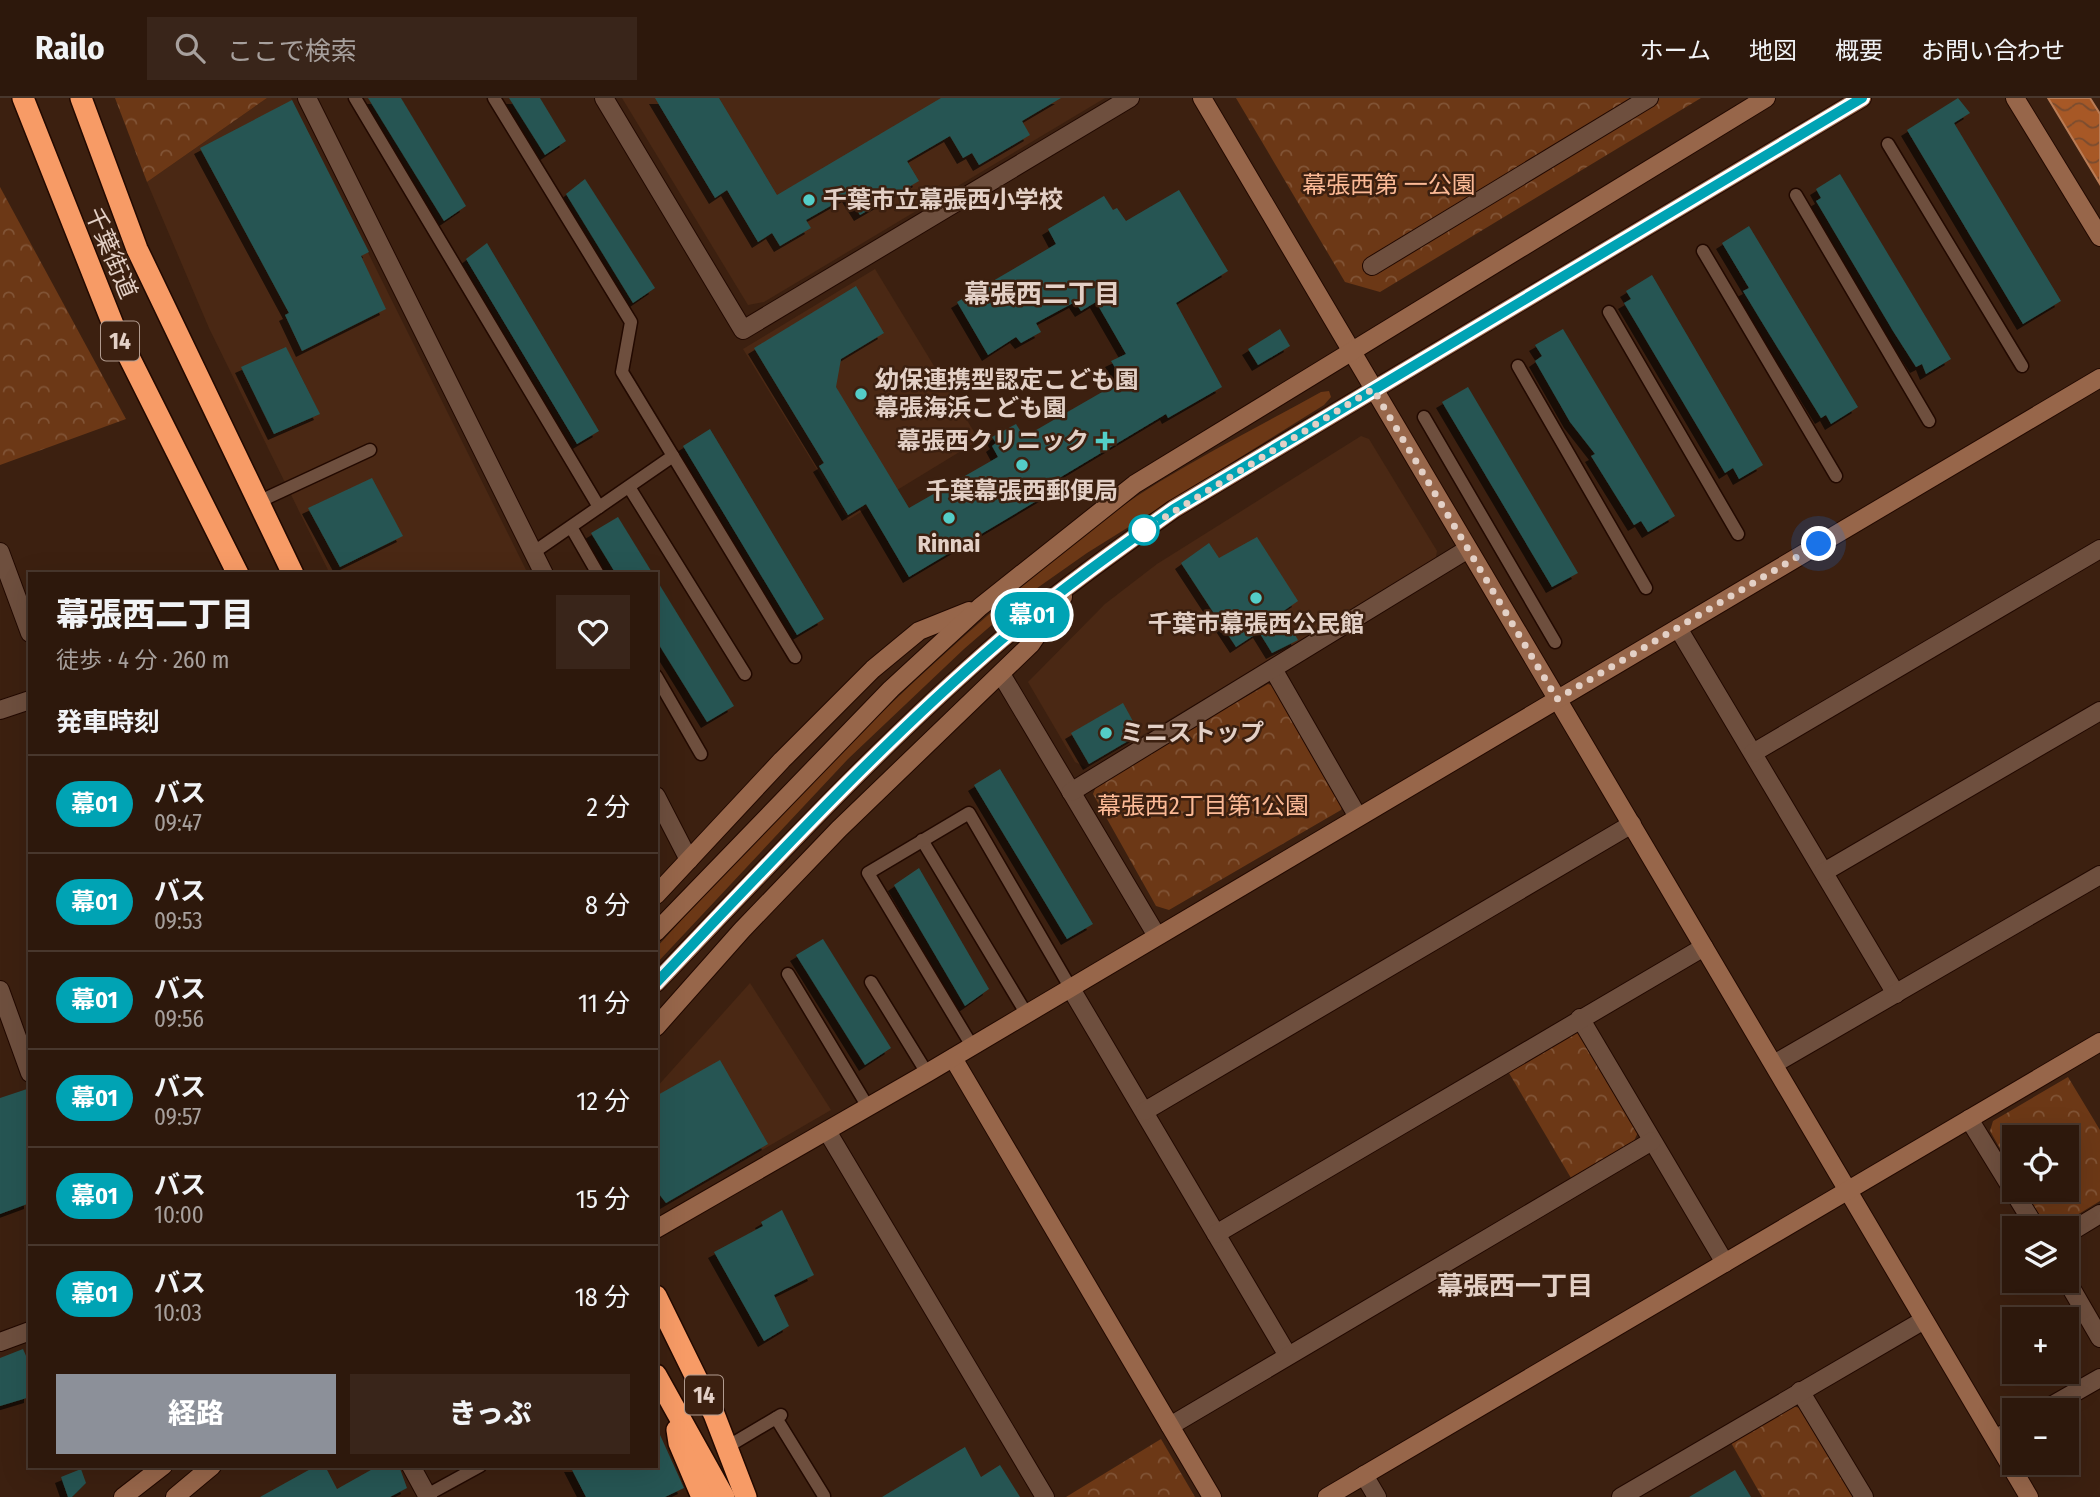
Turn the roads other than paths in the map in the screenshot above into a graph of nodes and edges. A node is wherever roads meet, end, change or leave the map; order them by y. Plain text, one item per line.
1 (23, 98) edge
2 (81, 98) edge
3 (307, 98) edge
4 (355, 98) edge
5 (494, 98) edge
6 (604, 98) edge
7 (1130, 98) edge
8 (1202, 98) edge
9 (1649, 98) edge
10 (1766, 98) edge
11 (1862, 98) edge
12 (2015, 98) edge
13 (1888, 144) dead end
14 (1796, 195) dead end
15 (2100, 237) edge
16 (1703, 251) dead end
17 (1372, 266) dead end
18 (1609, 312) dead end
19 (1351, 352) junction
20 (1518, 366) dead end
21 (2022, 366) dead end
22 (2100, 378) edge
23 (1373, 389) junction
24 (1424, 417) dead end
25 (1929, 421) dead end
26 (370, 450) dead end
27 (673, 456) junction
28 (1836, 477) dead end
29 (629, 487) junction
30 (258, 502) junction
31 (599, 507) junction
32 (571, 527) junction
33 (1738, 534) dead end
34 (1468, 549) junction
35 (2100, 549) edge
36 (0, 552) edge
37 (534, 552) junction
38 (237, 572) edge
39 (292, 572) edge
40 (543, 572) edge
41 (597, 572) edge
42 (1075, 579) junction
43 (1646, 588) dead end
44 (980, 607) junction
45 (1678, 628) junction
46 (28, 629) edge
47 (1555, 642) dead end
48 (795, 657) dead end
49 (1273, 669) junction
50 (745, 674) dead end
51 (1001, 674) junction
52 (658, 679) edge
53 (1557, 699) junction
54 (28, 701) edge
55 (0, 710) edge
56 (2100, 711) edge
57 (1753, 753) junction
58 (701, 754) dead end
59 (1071, 792) junction
60 (658, 800) edge
61 (1358, 817) junction
62 (1632, 824) junction
63 (922, 840) junction
64 (689, 860) junction
65 (1824, 872) junction
66 (2100, 875) edge
67 (658, 893) edge
68 (658, 930) edge
69 (1157, 936) junction
70 (1704, 947) junction
71 (788, 975) dead end
72 (658, 981) edge
73 (871, 982) dead end
74 (1070, 987) junction
75 (0, 990) edge
76 (1896, 993) junction
77 (1026, 1013) junction
78 (1580, 1018) junction
79 (658, 1025) edge
80 (2100, 1042) edge
81 (972, 1046) junction
82 (953, 1058) junction
83 (1774, 1065) junction
84 (28, 1067) edge
85 (927, 1073) junction
86 (868, 1107) junction
87 (1145, 1111) junction
88 (1969, 1119) junction
89 (827, 1131) junction
90 (1652, 1141) junction
91 (1849, 1190) junction
92 (2100, 1214) edge
93 (2029, 1216) edge
94 (2079, 1227) edge
95 (658, 1228) edge
96 (1216, 1234) junction
97 (1725, 1263) junction
98 (2074, 1293) edge
99 (658, 1300) edge
100 (1924, 1320) junction
101 (28, 1332) edge
102 (2100, 1338) edge
103 (0, 1342) edge
104 (1287, 1354) junction
105 (2100, 1378) edge
106 (658, 1379) edge
107 (1800, 1391) junction
108 (2065, 1398) edge
109 (676, 1411) junction
110 (1170, 1426) junction
111 (2002, 1435) edge
112 (1994, 1439) junction
113 (727, 1447) junction
114 (160, 1468) edge
115 (211, 1468) edge
116 (412, 1468) edge
117 (476, 1468) edge
118 (1364, 1475) junction
119 (699, 1495) edge
120 (427, 1496) edge
121 (824, 1496) edge
122 (123, 1497) edge
123 (175, 1497) edge
124 (724, 1497) edge
125 (746, 1497) edge
126 (1045, 1497) edge
127 (1212, 1497) edge
128 (1327, 1497) edge
129 (1377, 1497) edge
130 (1621, 1497) edge
131 (1864, 1497) edge
132 (2029, 1497) edge

1 - 38 highway, 千葉街道 / 14
2 - 30 highway, 千葉街道 / 14
3 - 37 street
4 - 31 lane
5 - 27 lane
6 - 7 street
8 - 19 street
9 - 17 street
10 - 19 street
11 - 23 street
12 - 15 street
13 - 21 lane
14 - 25 lane
16 - 28 lane
18 - 33 lane
19 - 23 street
19 - 44 street
20 - 43 lane
22 - 45 street
23 - 34 street
23 - 42 street
24 - 47 lane
26 - 30 lane
27 - 29 lane
27 - 48 lane
29 - 31 lane
29 - 50 lane
30 - 39 highway, 千葉街道 / 14
31 - 32 lane
32 - 37 lane
32 - 41 lane
34 - 49 street
34 - 53 street
35 - 57 street
36 - 46 street
37 - 40 street
42 - 51 street
42 - 72 street
44 - 64 street
44 - 68 street
45 - 53 street
45 - 57 street
49 - 59 street
49 - 61 street
51 - 59 street
51 - 79 street
52 - 58 lane
53 - 61 street
53 - 62 street
54 - 55 street
56 - 65 street
57 - 65 street
59 - 69 street
60 - 64 street
61 - 69 street
62 - 70 street
62 - 87 street
63 - 74 lane
63 - 77 lane
63 - 81 lane
64 - 67 street
65 - 76 street
66 - 76 street
69 - 74 street
70 - 78 street
70 - 83 street
71 - 86 lane
73 - 85 lane
74 - 77 street
74 - 87 street
75 - 84 street
76 - 83 street
77 - 81 street
78 - 90 street
78 - 96 street
80 - 88 street
81 - 82 street
82 - 85 street
82 - 110 street
83 - 91 street
85 - 86 street
86 - 89 street
87 - 96 street
88 - 91 street
88 - 93 street
89 - 95 street
89 - 126 street
90 - 97 street
90 - 104 street
91 - 97 street
91 - 100 street
92 - 94 street
96 - 104 street
97 - 118 street
98 - 102 street
99 - 113 highway, 14
100 - 107 street
100 - 112 street
101 - 103 street
104 - 110 street
105 - 108 street
106 - 109 highway, 14
107 - 130 street
107 - 131 street
109 - 119 highway
109 - 124 highway, 14
110 - 127 street
111 - 112 street
112 - 132 street
113 - 121 lane
113 - 125 highway, 14
114 - 122 street
115 - 123 street
116 - 120 street
117 - 120 lane
118 - 128 street
118 - 129 street

